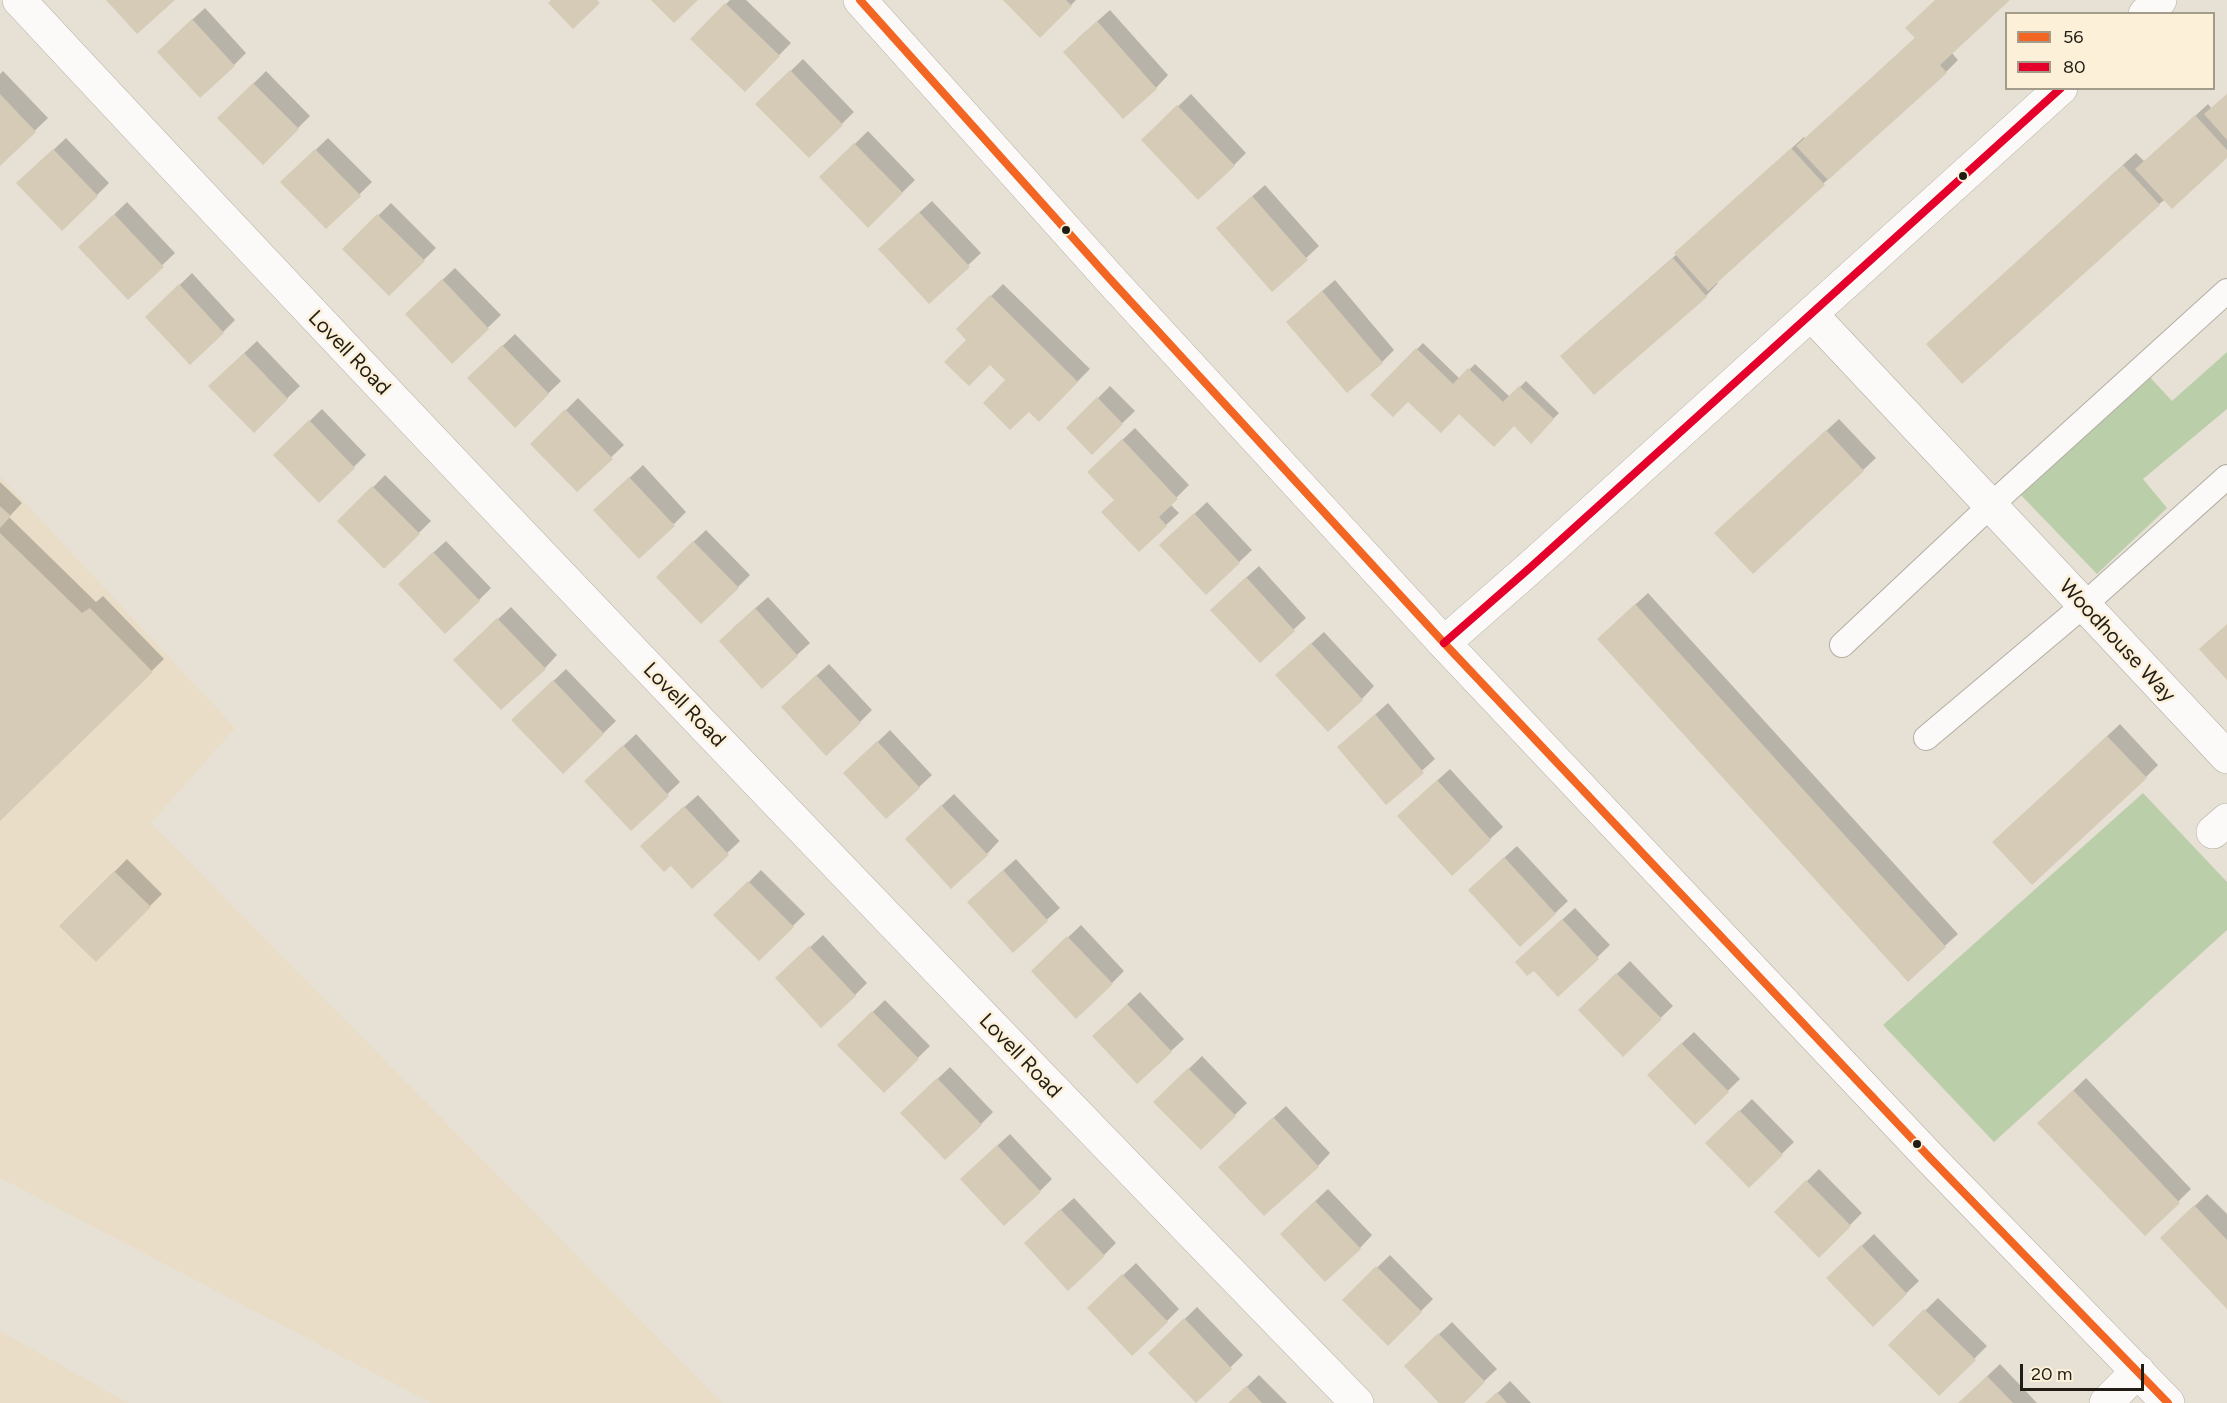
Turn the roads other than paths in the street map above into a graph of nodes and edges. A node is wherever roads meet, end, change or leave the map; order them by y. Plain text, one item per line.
1 (19, 0) edge
2 (860, 0) edge
3 (2160, 0) edge
4 (2147, 12) edge
5 (2059, 90) edge
6 (2227, 291) edge
7 (1811, 314) junction
8 (2227, 477) edge
9 (1990, 506) junction
10 (2084, 605) junction
11 (1444, 643) junction
12 (1842, 645) dead end
13 (1926, 738) dead end
14 (2227, 756) edge
15 (2138, 1371) junction
16 (1357, 1403) edge
17 (2106, 1403) edge
18 (2168, 1403) edge

1 - 16 street, Lovell Road
2 - 11 street
3 - 4 street
5 - 7 street
6 - 9 lane
7 - 9 street, Woodhouse Way
7 - 11 street
8 - 10 lane
9 - 10 street, Woodhouse Way
9 - 12 lane
10 - 13 lane
10 - 14 street, Woodhouse Way
11 - 15 street
15 - 17 street
15 - 18 street

